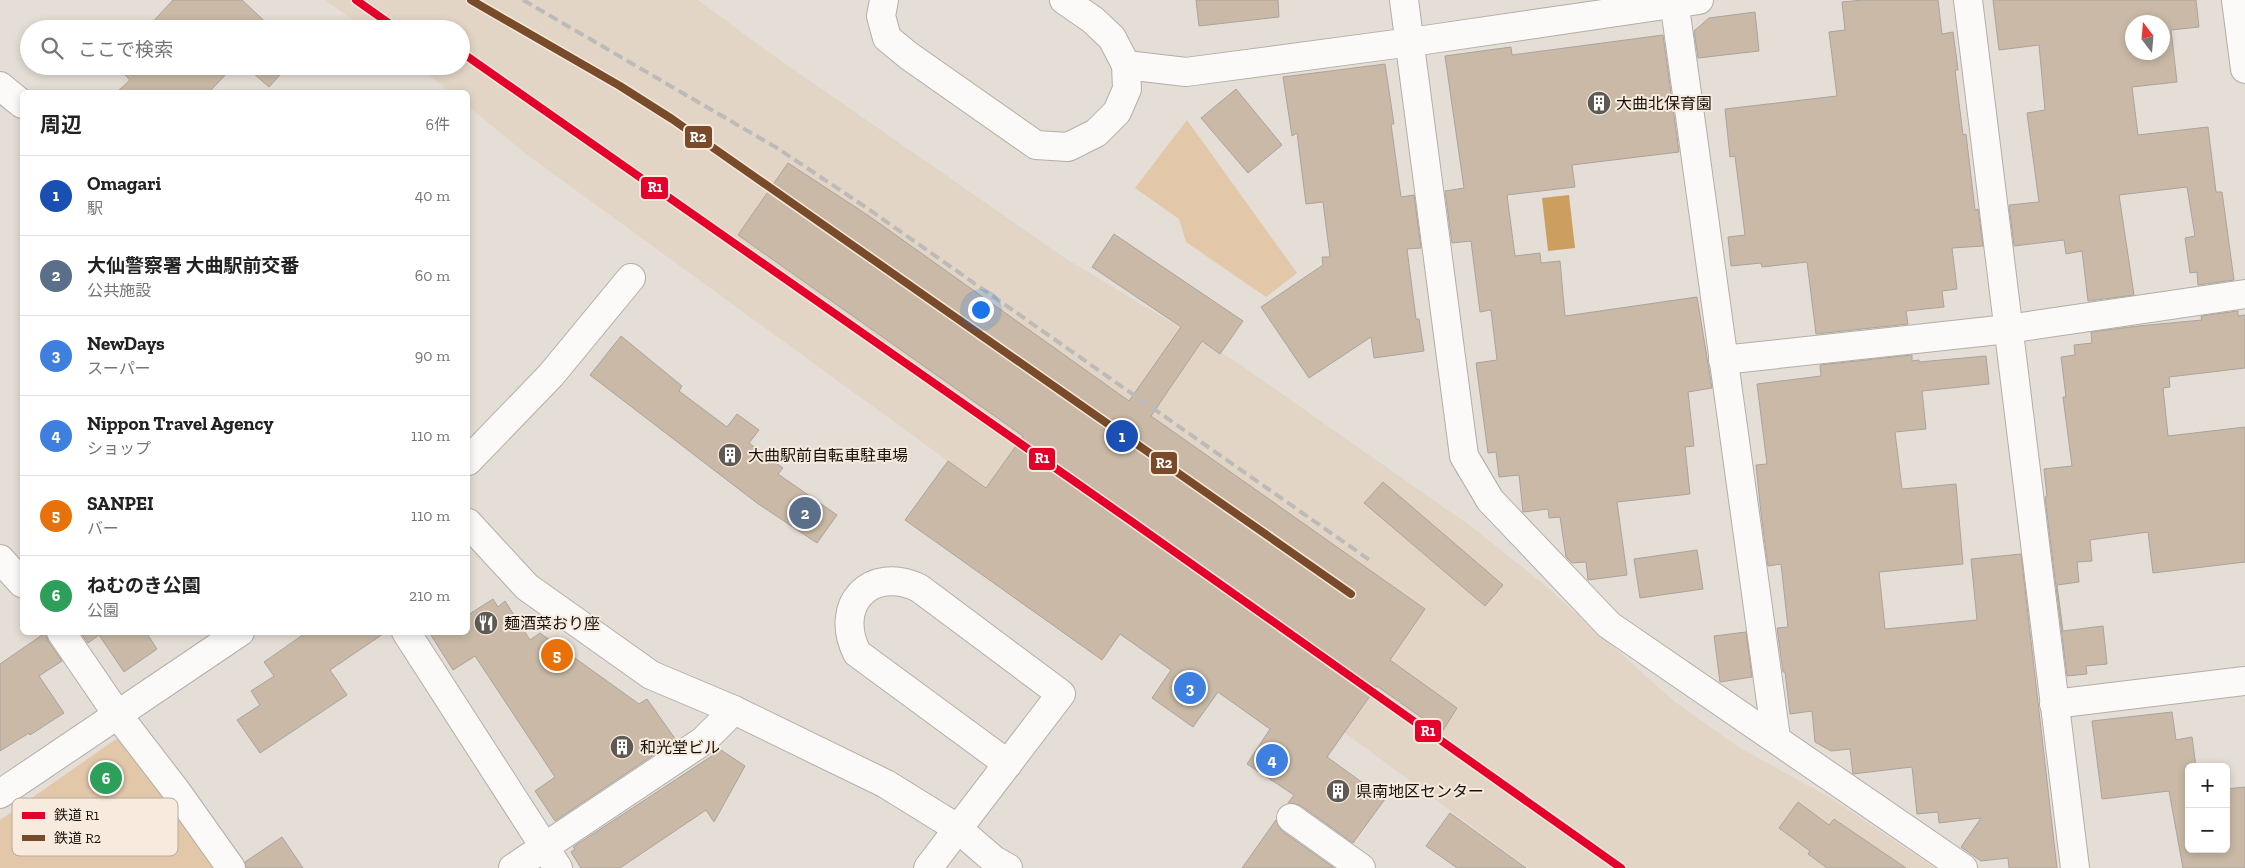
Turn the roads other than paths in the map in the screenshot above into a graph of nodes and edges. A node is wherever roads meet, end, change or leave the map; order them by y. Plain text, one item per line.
1 (884, 0) edge
2 (1064, 0) edge
3 (1404, 0) edge
4 (1968, 0) edge
5 (2236, 0) edge
6 (1682, 1) edge
7 (1411, 42) junction
8 (1126, 65) junction
9 (2245, 69) edge
10 (0, 86) edge
11 (20, 102) edge
12 (631, 278) dead end
13 (2245, 294) edge
14 (2008, 329) junction
15 (1723, 360) junction
16 (470, 459) edge
17 (470, 525) edge
18 (0, 559) edge
19 (20, 581) edge
20 (63, 635) edge
21 (236, 635) edge
22 (408, 635) edge
23 (2245, 681) edge
24 (2054, 704) junction
25 (734, 710) junction
26 (117, 714) junction
27 (1776, 738) junction
28 (1008, 764) junction
29 (0, 794) edge
30 (1291, 818) dead end
31 (957, 828) junction
32 (552, 858) edge
33 (231, 868) edge
34 (513, 868) edge
35 (928, 868) edge
36 (1008, 868) edge
37 (1361, 868) edge
38 (1963, 868) edge
39 (2075, 868) edge

1 - 8 street
2 - 8 street
3 - 7 street
4 - 14 street
5 - 9 street
6 - 7 street
6 - 15 street
7 - 8 street
7 - 27 street
10 - 11 street
12 - 16 street
13 - 14 street
14 - 15 street
14 - 24 street
15 - 27 street
17 - 25 street
18 - 19 street
20 - 26 street
21 - 26 street
22 - 32 street
23 - 24 street
24 - 39 street
25 - 31 street
25 - 32 street
26 - 29 street
26 - 33 street
27 - 38 street
28 - 28 street
28 - 31 street
30 - 37 street
31 - 35 street
31 - 36 street
32 - 34 street

